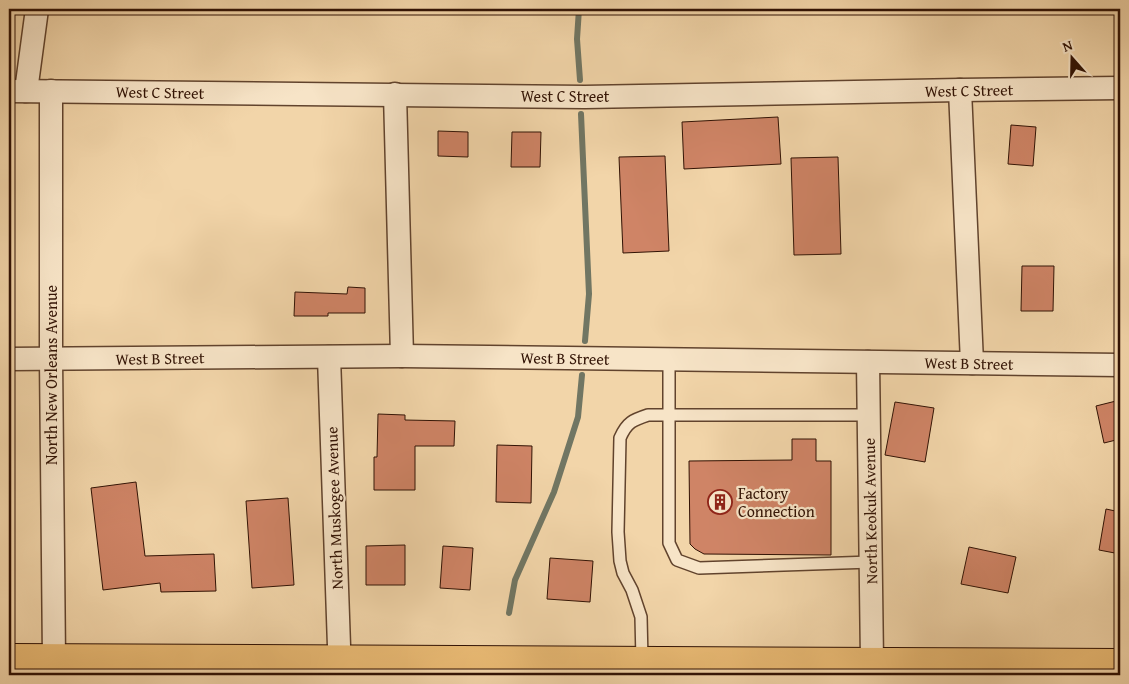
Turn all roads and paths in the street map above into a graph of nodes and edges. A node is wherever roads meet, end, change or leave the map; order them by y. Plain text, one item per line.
1 (37, 9) edge
2 (1120, 88) edge
3 (960, 90) junction
4 (17, 91) edge
5 (51, 91) junction
6 (395, 94) junction
7 (402, 356) junction
8 (329, 357) junction
9 (9, 359) edge
10 (51, 360) junction
11 (669, 360) junction
12 (868, 362) junction
13 (972, 363) junction
14 (1120, 365) edge
15 (669, 414) junction
16 (869, 415) junction
17 (870, 562) junction
18 (9, 658) edge
19 (54, 659) junction
20 (872, 661) junction
21 (1120, 663) edge
22 (625, 665) edge
23 (340, 668) edge
24 (773, 668) edge

1 - 4 street
2 - 3 street, West C Street
3 - 6 street, West C Street
3 - 13 street
4 - 5 street, West C Street
5 - 6 street, West C Street
5 - 10 street, North New Orleans Avenue
6 - 7 street
7 - 8 street, West B Street
7 - 11 street, West B Street
8 - 10 street, West B Street
8 - 23 street, North Muskogee Avenue
9 - 10 street, West B Street
10 - 19 street, North New Orleans Avenue
11 - 12 street, West B Street
11 - 15 lane
12 - 13 street, West B Street
12 - 16 street, North Keokuk Avenue
13 - 14 street, West B Street
15 - 16 lane
15 - 17 lane
15 - 22 lane
16 - 17 street, North Keokuk Avenue
17 - 20 street, North Keokuk Avenue
18 - 19 main road
19 - 23 main road
20 - 21 main road
20 - 24 main road
22 - 23 main road
22 - 24 main road

